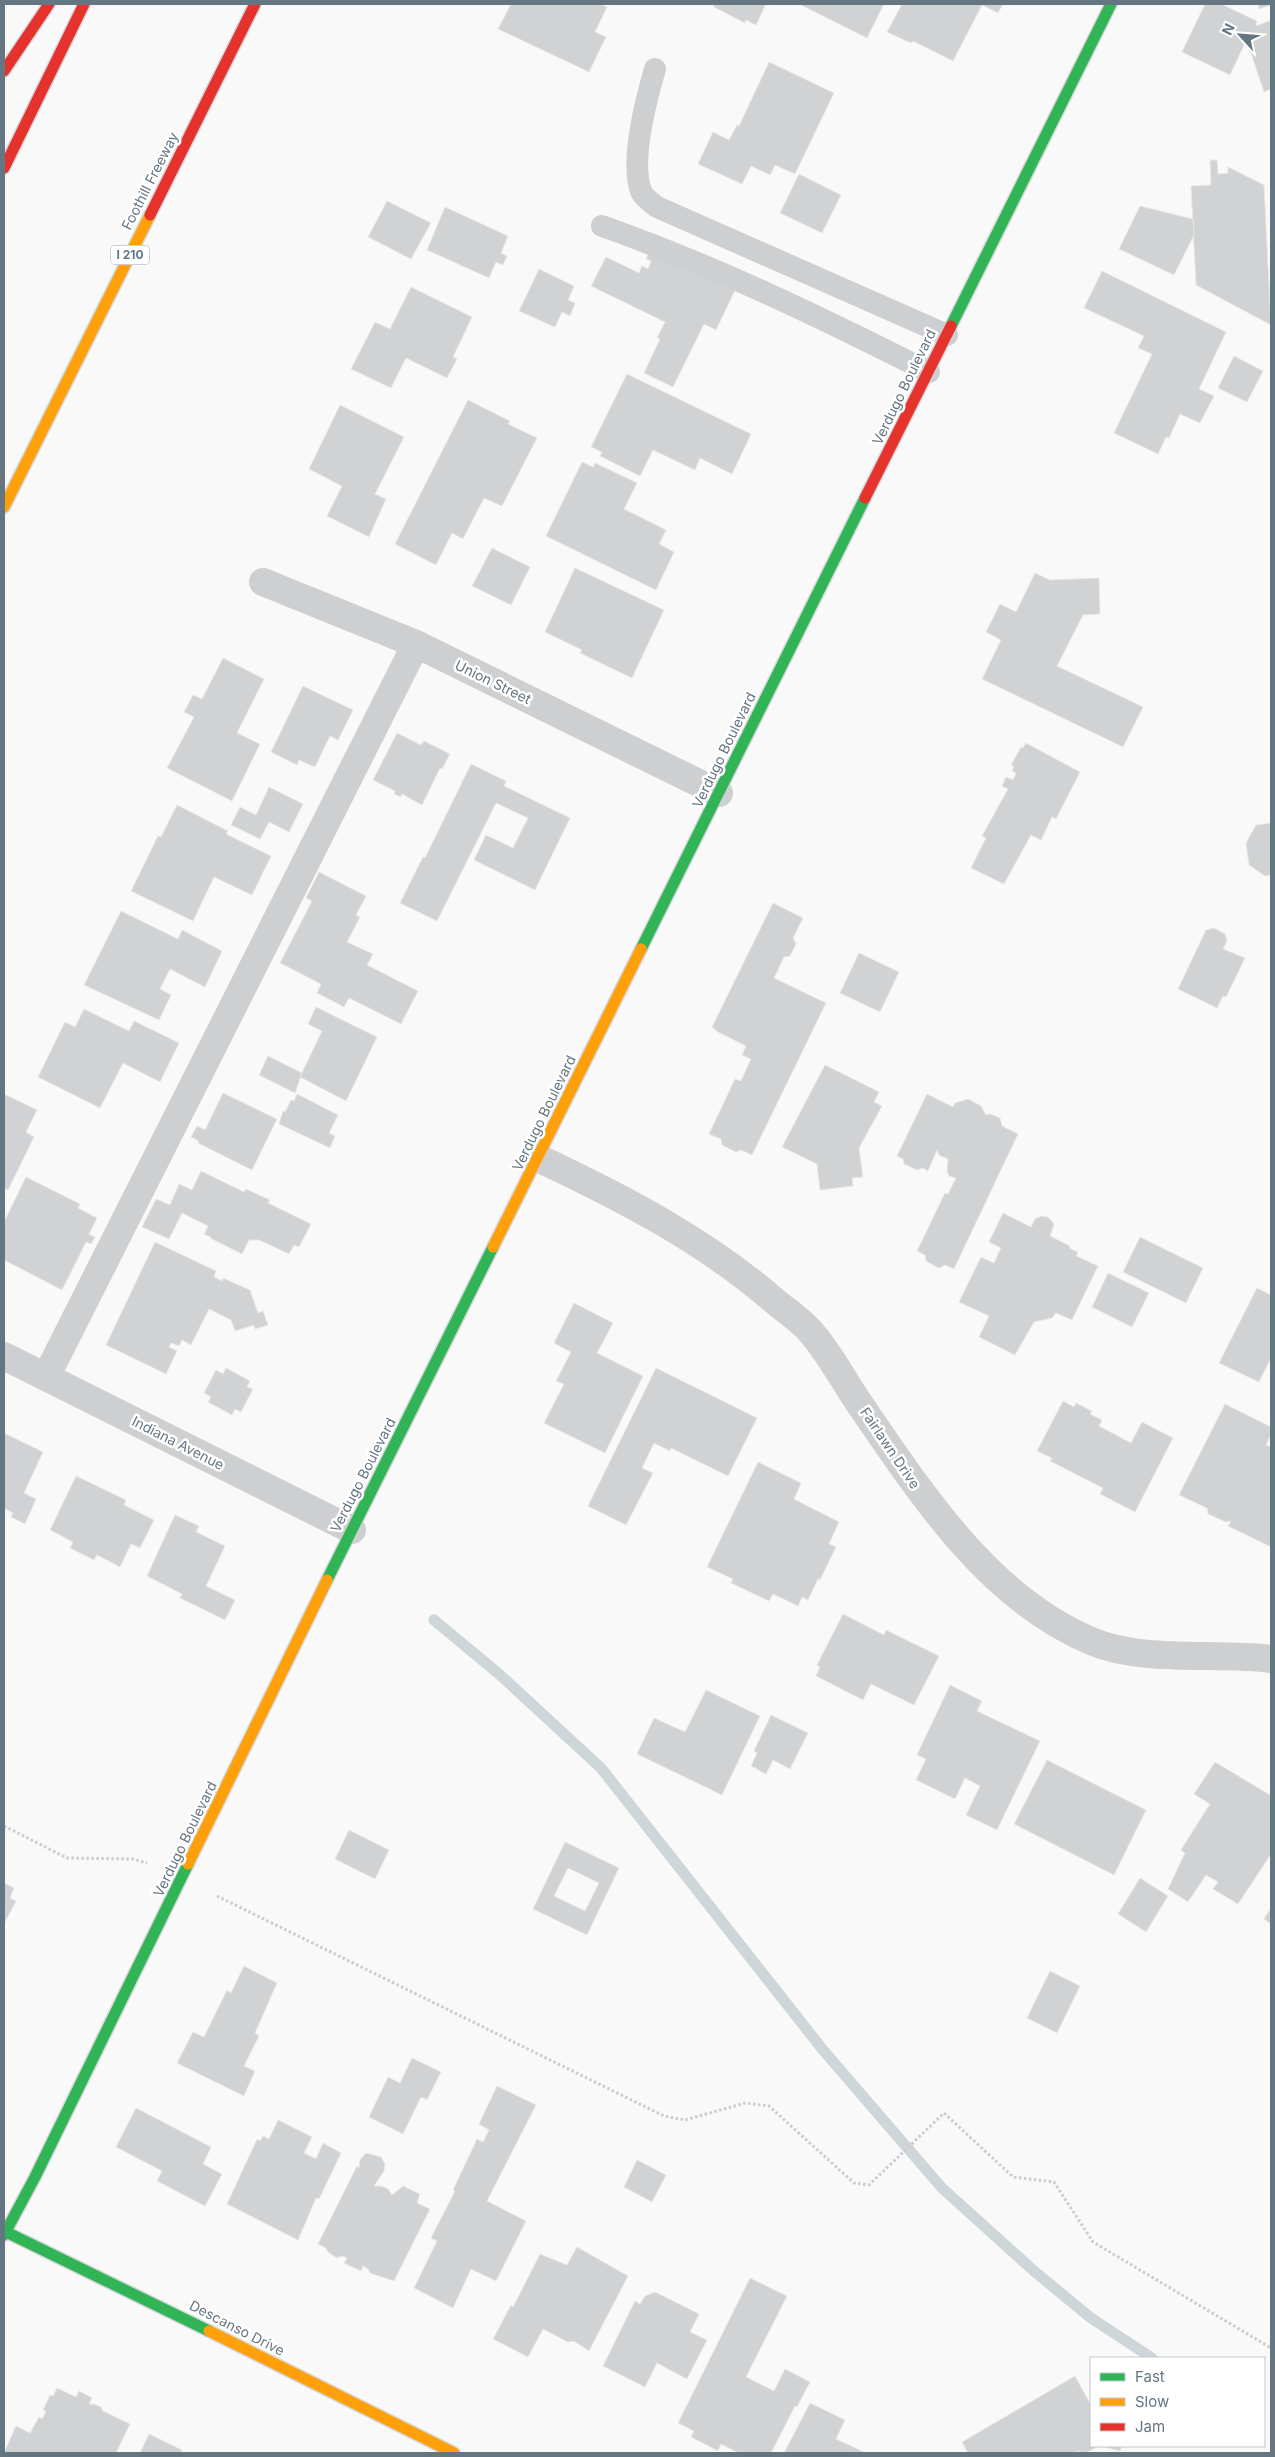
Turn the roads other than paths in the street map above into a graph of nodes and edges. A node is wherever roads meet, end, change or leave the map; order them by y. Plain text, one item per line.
1 (49, 4) edge
2 (84, 4) edge
3 (256, 4) edge
4 (1110, 4) edge
5 (655, 69) dead end
6 (4, 71) edge
7 (4, 168) edge
8 (602, 226) dead end
9 (947, 335) junction
10 (929, 372) junction
11 (4, 507) edge
12 (263, 582) dead end
13 (416, 644) junction
14 (719, 793) junction
15 (538, 1158) junction
16 (4, 1356) edge
17 (46, 1377) junction
18 (352, 1530) junction
19 (1271, 1659) edge
20 (4, 2232) edge
21 (454, 2453) edge

1 - 6 main road
2 - 7 main road
3 - 11 main road, Foothill Freeway / I 210
4 - 9 main road, Verdugo Boulevard
5 - 9 lane
8 - 10 lane
9 - 10 main road, Verdugo Boulevard
10 - 14 main road, Verdugo Boulevard
12 - 13 street, Union Street
13 - 14 street, Union Street
13 - 17 street
14 - 15 main road, Verdugo Boulevard
15 - 18 main road, Verdugo Boulevard
15 - 19 street, Fairlawn Drive
16 - 17 street, Indiana Avenue
17 - 18 street, Indiana Avenue
18 - 20 main road, Verdugo Boulevard
20 - 21 main road, Descanso Drive

